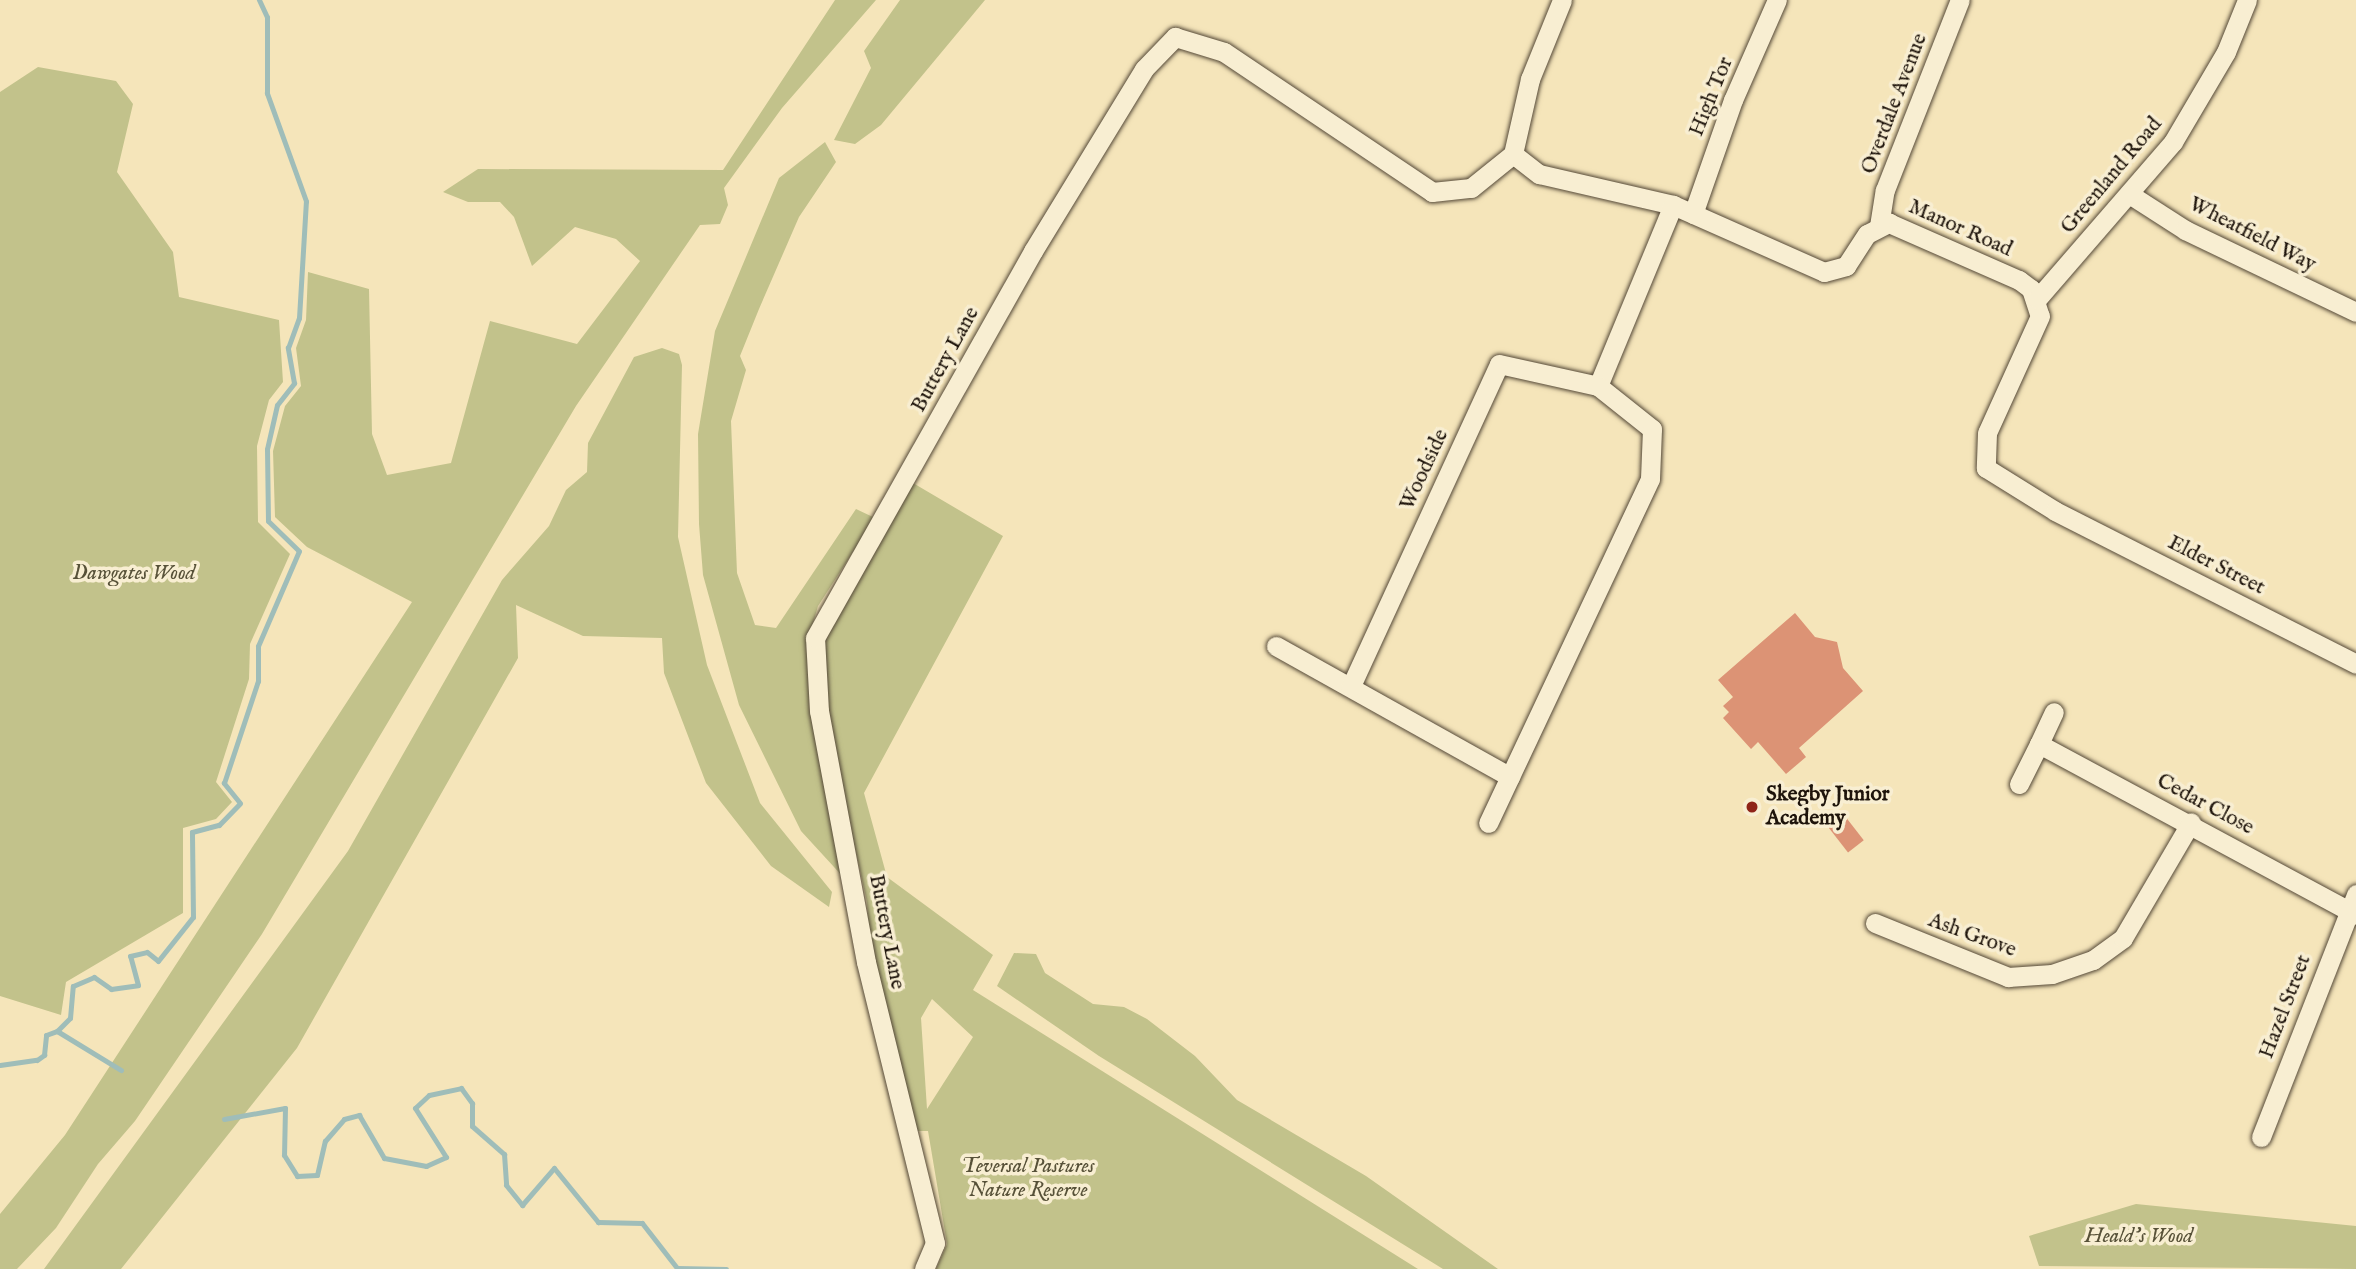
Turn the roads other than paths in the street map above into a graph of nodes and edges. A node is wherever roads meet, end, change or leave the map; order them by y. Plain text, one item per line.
1 (1562, 0) edge
2 (1777, 0) edge
3 (1960, 0) edge
4 (2247, 0) edge
5 (1513, 154) junction
6 (2129, 194) junction
7 (1673, 205) junction
8 (1693, 214) junction
9 (1879, 226) junction
10 (2037, 299) junction
11 (2356, 312) edge
12 (1598, 386) junction
13 (1276, 646) dead end
14 (2356, 664) edge
15 (1351, 686) junction
16 (2054, 712) dead end
17 (2039, 744) junction
18 (1510, 777) junction
19 (2019, 784) dead end
20 (2191, 822) junction
21 (1488, 823) dead end
22 (2353, 907) edge
23 (1875, 923) dead end
24 (2261, 1137) dead end
25 (924, 1269) edge

1 - 5 street
2 - 8 street, High Tor
3 - 9 street, Overdale Avenue
4 - 6 street, Greenland Road
5 - 7 street, Manor Road
5 - 25 street, Buttery Lane
6 - 10 street, Greenland Road
6 - 11 street, Wheatfield Way
7 - 8 street, Manor Road
7 - 12 street
8 - 9 street, Manor Road
9 - 10 street, Manor Road
10 - 14 street, Elder Street
12 - 15 street, Woodside
12 - 18 street, Woodside
13 - 15 street
15 - 18 street
16 - 17 street
17 - 19 street
17 - 20 street, Cedar Close
18 - 21 street, Woodside
20 - 22 street, Cedar Close
20 - 23 street, Ash Grove
22 - 24 street, Hazel Street

